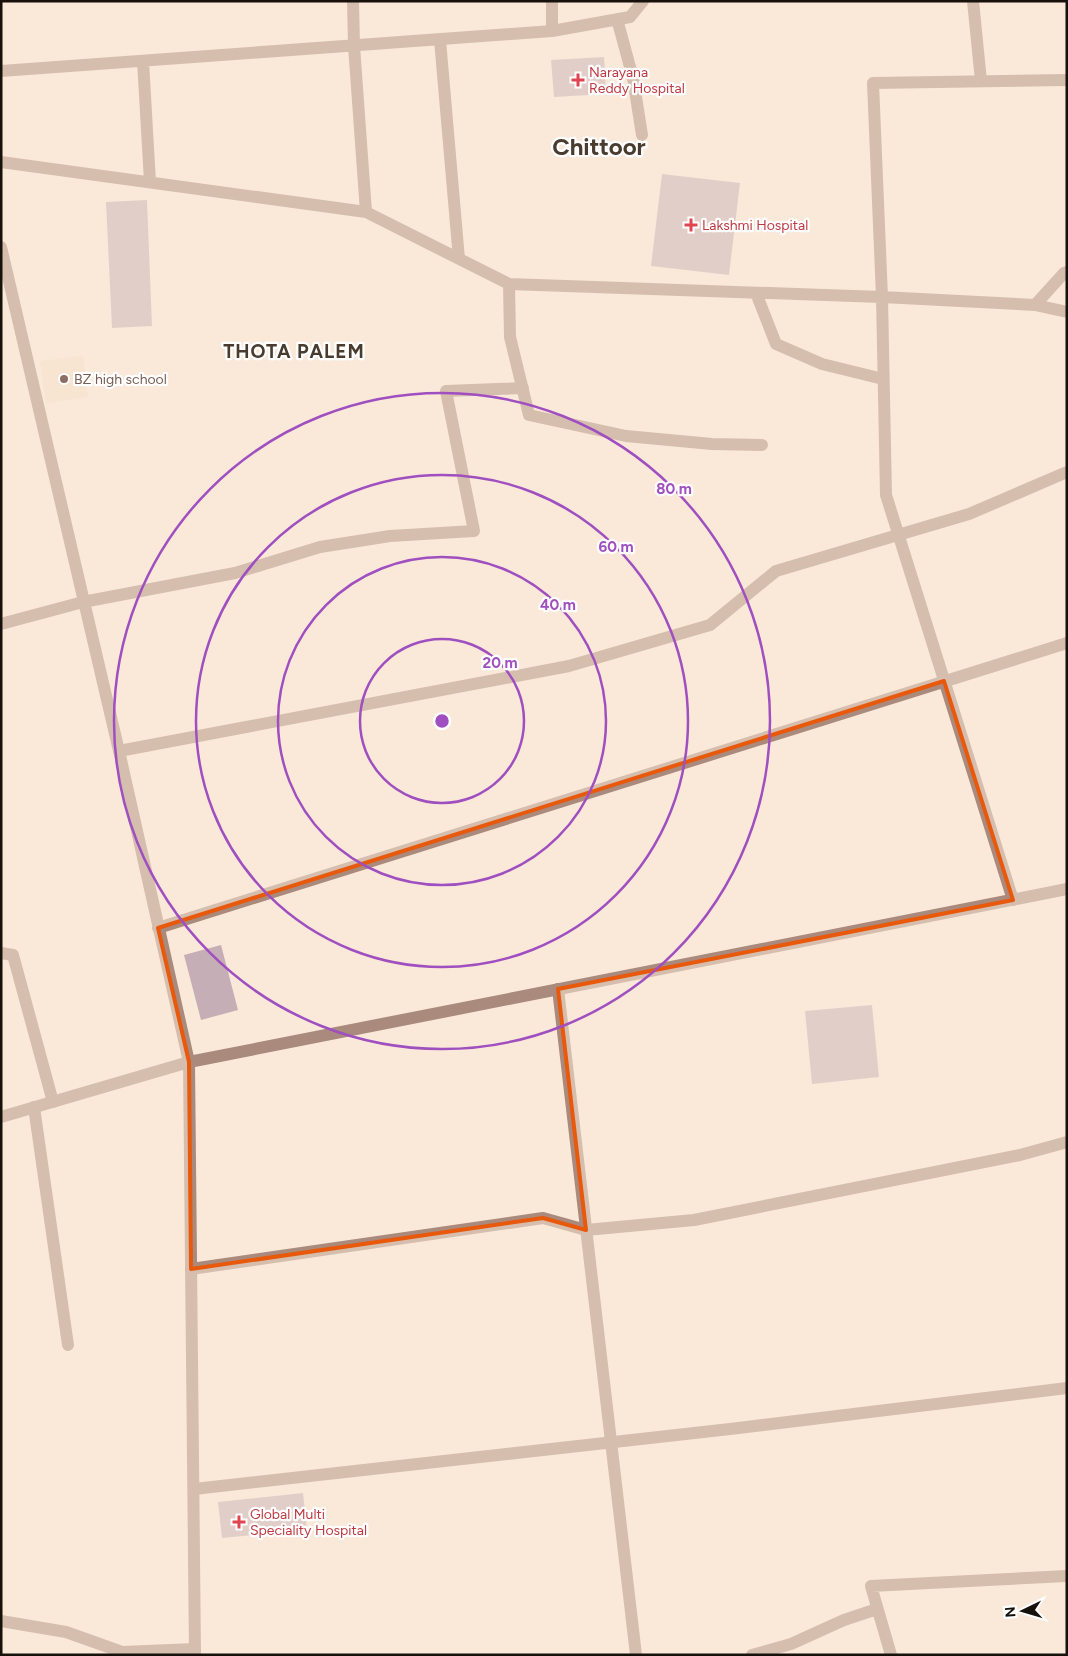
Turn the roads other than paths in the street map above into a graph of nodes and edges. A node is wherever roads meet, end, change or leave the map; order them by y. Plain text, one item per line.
1 (353, 1) edge
2 (552, 1) edge
3 (644, 1) edge
4 (974, 1) edge
5 (616, 19) junction
6 (552, 31) junction
7 (440, 40) junction
8 (354, 46) junction
9 (143, 61) junction
10 (1, 72) edge
11 (1067, 80) edge
12 (981, 81) junction
13 (642, 135) dead end
14 (1, 162) edge
15 (150, 182) junction
16 (366, 212) junction
17 (1, 247) edge
18 (460, 259) junction
19 (1067, 272) edge
20 (509, 284) junction
21 (756, 293) junction
22 (882, 297) junction
23 (1035, 305) junction
24 (1067, 312) edge
25 (883, 379) junction
26 (523, 388) junction
27 (762, 445) dead end
28 (1067, 472) edge
29 (898, 535) junction
30 (83, 602) junction
31 (1, 624) edge
32 (1067, 643) edge
33 (944, 681) junction
34 (119, 751) junction
35 (1067, 889) edge
36 (1013, 900) junction
37 (158, 928) junction
38 (1, 953) edge
39 (558, 989) junction
40 (189, 1062) junction
41 (53, 1102) junction
42 (34, 1107) junction
43 (1, 1117) edge
44 (1067, 1142) edge
45 (586, 1230) junction
46 (191, 1269) junction
47 (68, 1345) dead end
48 (1067, 1388) edge
49 (611, 1442) junction
50 (194, 1489) junction
51 (1067, 1576) edge
52 (877, 1609) junction
53 (1, 1621) edge
54 (791, 1649) edge
55 (195, 1652) edge
56 (636, 1655) edge
57 (752, 1655) edge
58 (891, 1655) edge

1 - 8 street
2 - 6 street
3 - 5 street
4 - 12 street
5 - 6 street
5 - 13 street
6 - 7 street
7 - 8 street
7 - 18 street
8 - 9 street
8 - 16 street
9 - 10 street
9 - 15 street
11 - 12 street
12 - 22 street
14 - 15 street
15 - 16 street
16 - 18 street
17 - 30 street
18 - 20 street
19 - 23 street
20 - 21 street
20 - 26 street
21 - 22 street
21 - 25 street
22 - 23 street
22 - 25 street
23 - 24 street
25 - 29 street
26 - 27 street
26 - 30 street
28 - 29 street
29 - 33 street
29 - 34 street
30 - 31 street
30 - 34 street
32 - 33 street
33 - 36 street
33 - 37 street
34 - 37 street
35 - 36 street
36 - 39 street
37 - 40 street
38 - 41 street
39 - 40 street
39 - 45 street
40 - 41 street
40 - 46 street
41 - 42 street
42 - 43 street
42 - 47 street
44 - 45 street
45 - 46 street
45 - 49 street
46 - 50 street
48 - 49 street
49 - 50 street
49 - 56 street
50 - 55 street
51 - 52 street
52 - 54 street
52 - 58 street
53 - 55 street
54 - 57 street

